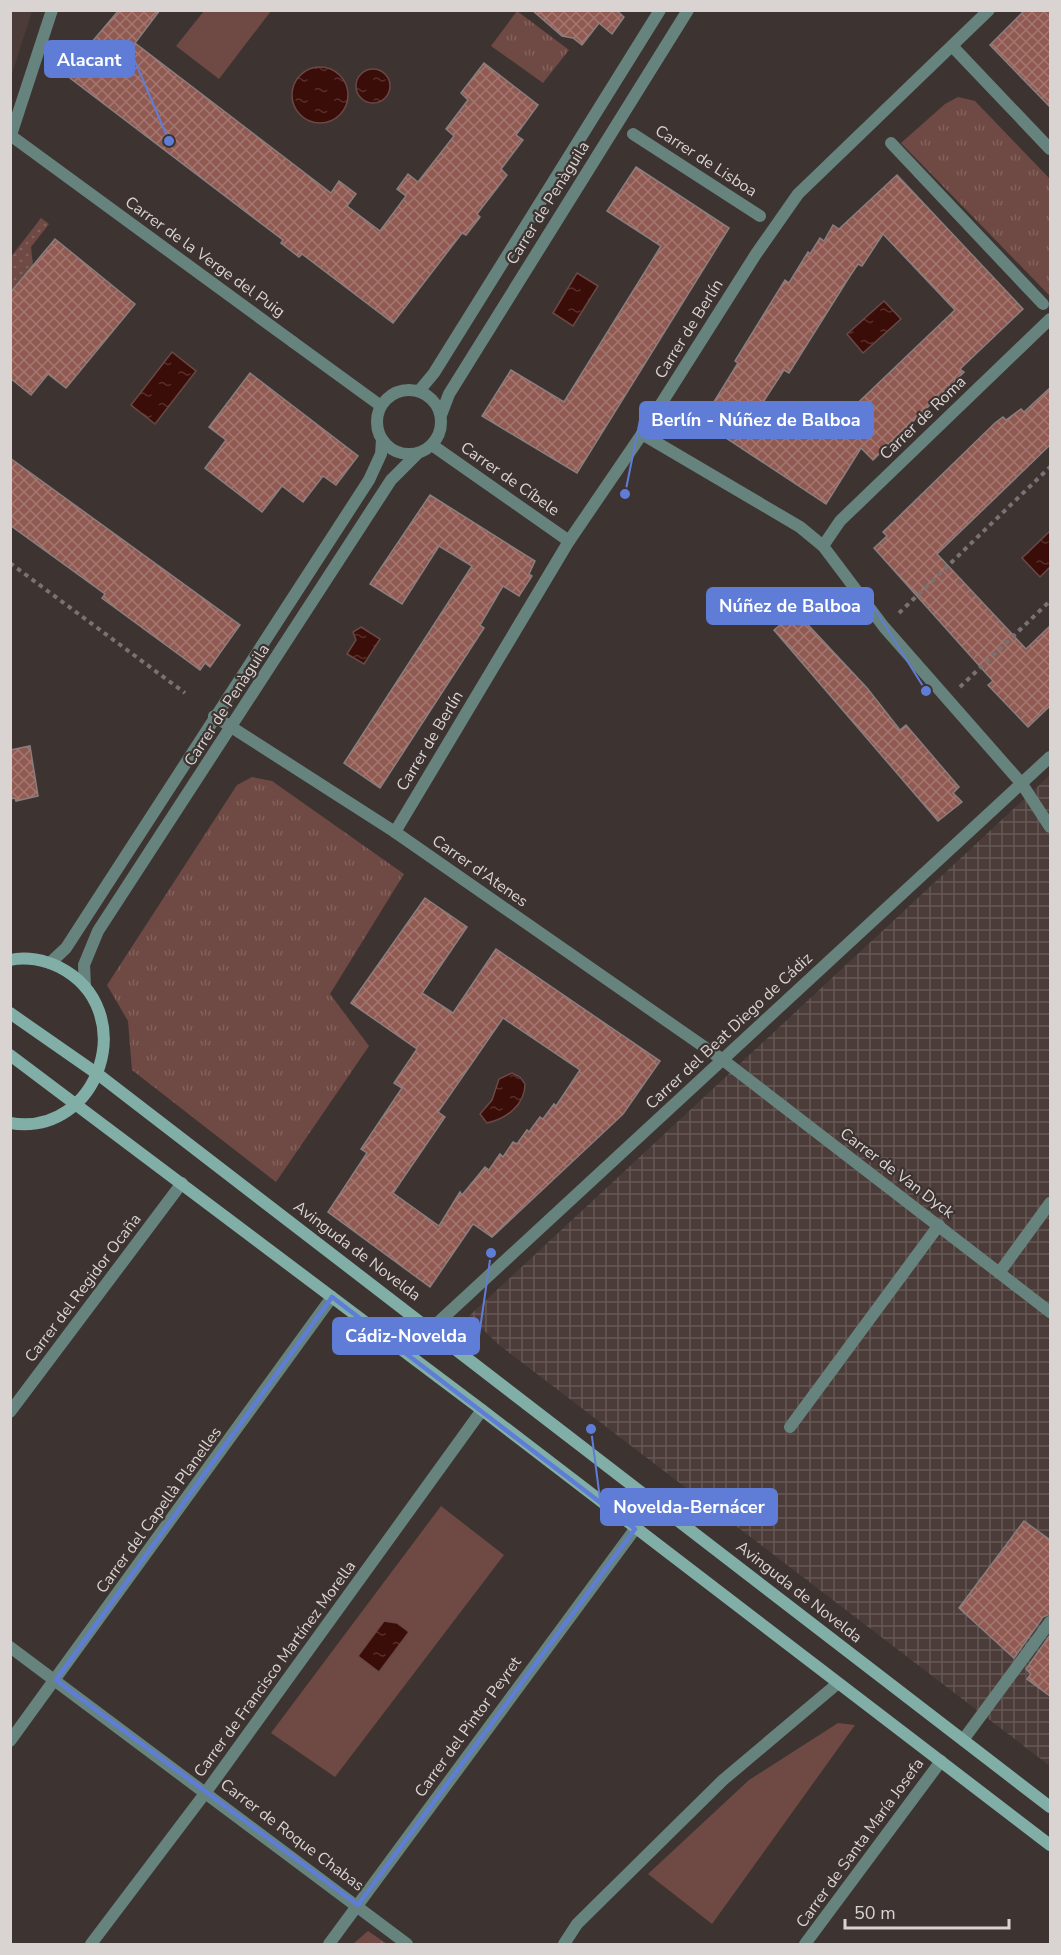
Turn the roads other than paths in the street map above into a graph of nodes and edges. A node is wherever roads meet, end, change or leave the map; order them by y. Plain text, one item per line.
1 (52, 10) edge
2 (660, 10) edge
3 (688, 10) edge
4 (989, 10) edge
5 (953, 46) junction
6 (633, 134) dead end
7 (11, 135) edge
8 (891, 143) dead end
9 (1050, 149) edge
10 (760, 216) dead end
11 (1044, 304) dead end
12 (1050, 319) edge
13 (419, 391) junction
14 (381, 406) junction
15 (441, 415) junction
16 (642, 434) junction
17 (382, 440) junction
18 (432, 446) junction
19 (418, 453) junction
20 (569, 541) junction
21 (823, 546) junction
22 (214, 716) junction
23 (232, 728) junction
24 (1050, 757) edge
25 (1022, 784) junction
26 (1050, 827) edge
27 (395, 832) junction
28 (10, 960) edge
29 (50, 963) junction
30 (85, 986) junction
31 (10, 1012) edge
32 (10, 1054) edge
33 (723, 1060) junction
34 (99, 1075) junction
35 (76, 1104) junction
36 (10, 1123) edge
37 (182, 1183) junction
38 (1050, 1203) edge
39 (939, 1225) junction
40 (999, 1273) junction
41 (332, 1297) junction
42 (1050, 1312) edge
43 (431, 1329) junction
44 (482, 1410) junction
45 (10, 1413) edge
46 (790, 1427) dead end
47 (635, 1528) junction
48 (1050, 1622) edge
49 (10, 1647) edge
50 (56, 1680) junction
51 (837, 1684) junction
52 (963, 1740) junction
53 (10, 1741) edge
54 (941, 1761) junction
55 (206, 1792) junction
56 (1050, 1807) edge
57 (1050, 1845) edge
58 (358, 1905) junction
59 (91, 1944) edge
60 (329, 1944) edge
61 (407, 1944) edge
62 (564, 1944) edge
63 (805, 1944) edge

1 - 7 street
2 - 13 street, Carrer de Penàguila
3 - 15 street, Carrer de Penàguila
4 - 5 street, Carrer de Berlín
5 - 9 street
5 - 16 street, Carrer de Berlín
6 - 10 street, Carrer de Lisboa
7 - 14 street, Carrer de la Verge del Puig
8 - 11 street
12 - 21 street, Carrer de Roma
13 - 14 street
13 - 15 street
14 - 17 street
15 - 18 street
16 - 20 street, Carrer de Berlín
16 - 21 street
17 - 19 street
17 - 22 street, Carrer de Penàguila
18 - 19 street
18 - 20 street, Carrer de Cíbele
19 - 23 street, Carrer de Penàguila
20 - 27 street, Carrer de Berlín
21 - 25 street
22 - 23 street, Carrer d'Atenes
22 - 29 street, Carrer de Penàguila
23 - 27 street, Carrer d'Atenes
23 - 30 street, Carrer de Penàguila
24 - 25 street, Carrer del Beat Diego de Cádiz
25 - 26 street
25 - 33 street, Carrer del Beat Diego de Cádiz
27 - 33 street, Carrer d'Atenes
28 - 29 main road
29 - 30 main road
30 - 34 main road
31 - 34 main road, Avinguda de Novelda
32 - 35 main road
33 - 39 street, Carrer de Van Dyck
33 - 43 street, Carrer del Beat Diego de Cádiz
34 - 35 main road
34 - 43 main road, Avinguda de Novelda
35 - 36 main road
35 - 37 main road
37 - 41 main road
37 - 45 street, Carrer del Regidor Ocaña
38 - 40 street
39 - 40 street, Carrer de Van Dyck
39 - 46 street
40 - 42 street, Carrer de Van Dyck
41 - 44 main road
41 - 50 street, Carrer del Capellà Planelles
43 - 52 main road, Avinguda de Novelda
44 - 47 main road
44 - 55 street, Carrer de Francisco Martínez Morella
47 - 51 main road
47 - 58 street, Carrer del Pintor Peyret
48 - 52 street
49 - 50 street, Carrer de Roque Chabas
50 - 53 street, Carrer del Capellà Planelles
50 - 55 street, Carrer de Roque Chabas
51 - 54 main road
51 - 62 street
52 - 56 main road, Avinguda de Novelda
54 - 57 main road
54 - 63 street, Carrer de Santa María Josefa
55 - 58 street, Carrer de Roque Chabas
55 - 59 street, Carrer de Francisco Martínez Morella
58 - 60 street, Carrer del Pintor Peyret
58 - 61 street, Carrer de Roque Chabas

